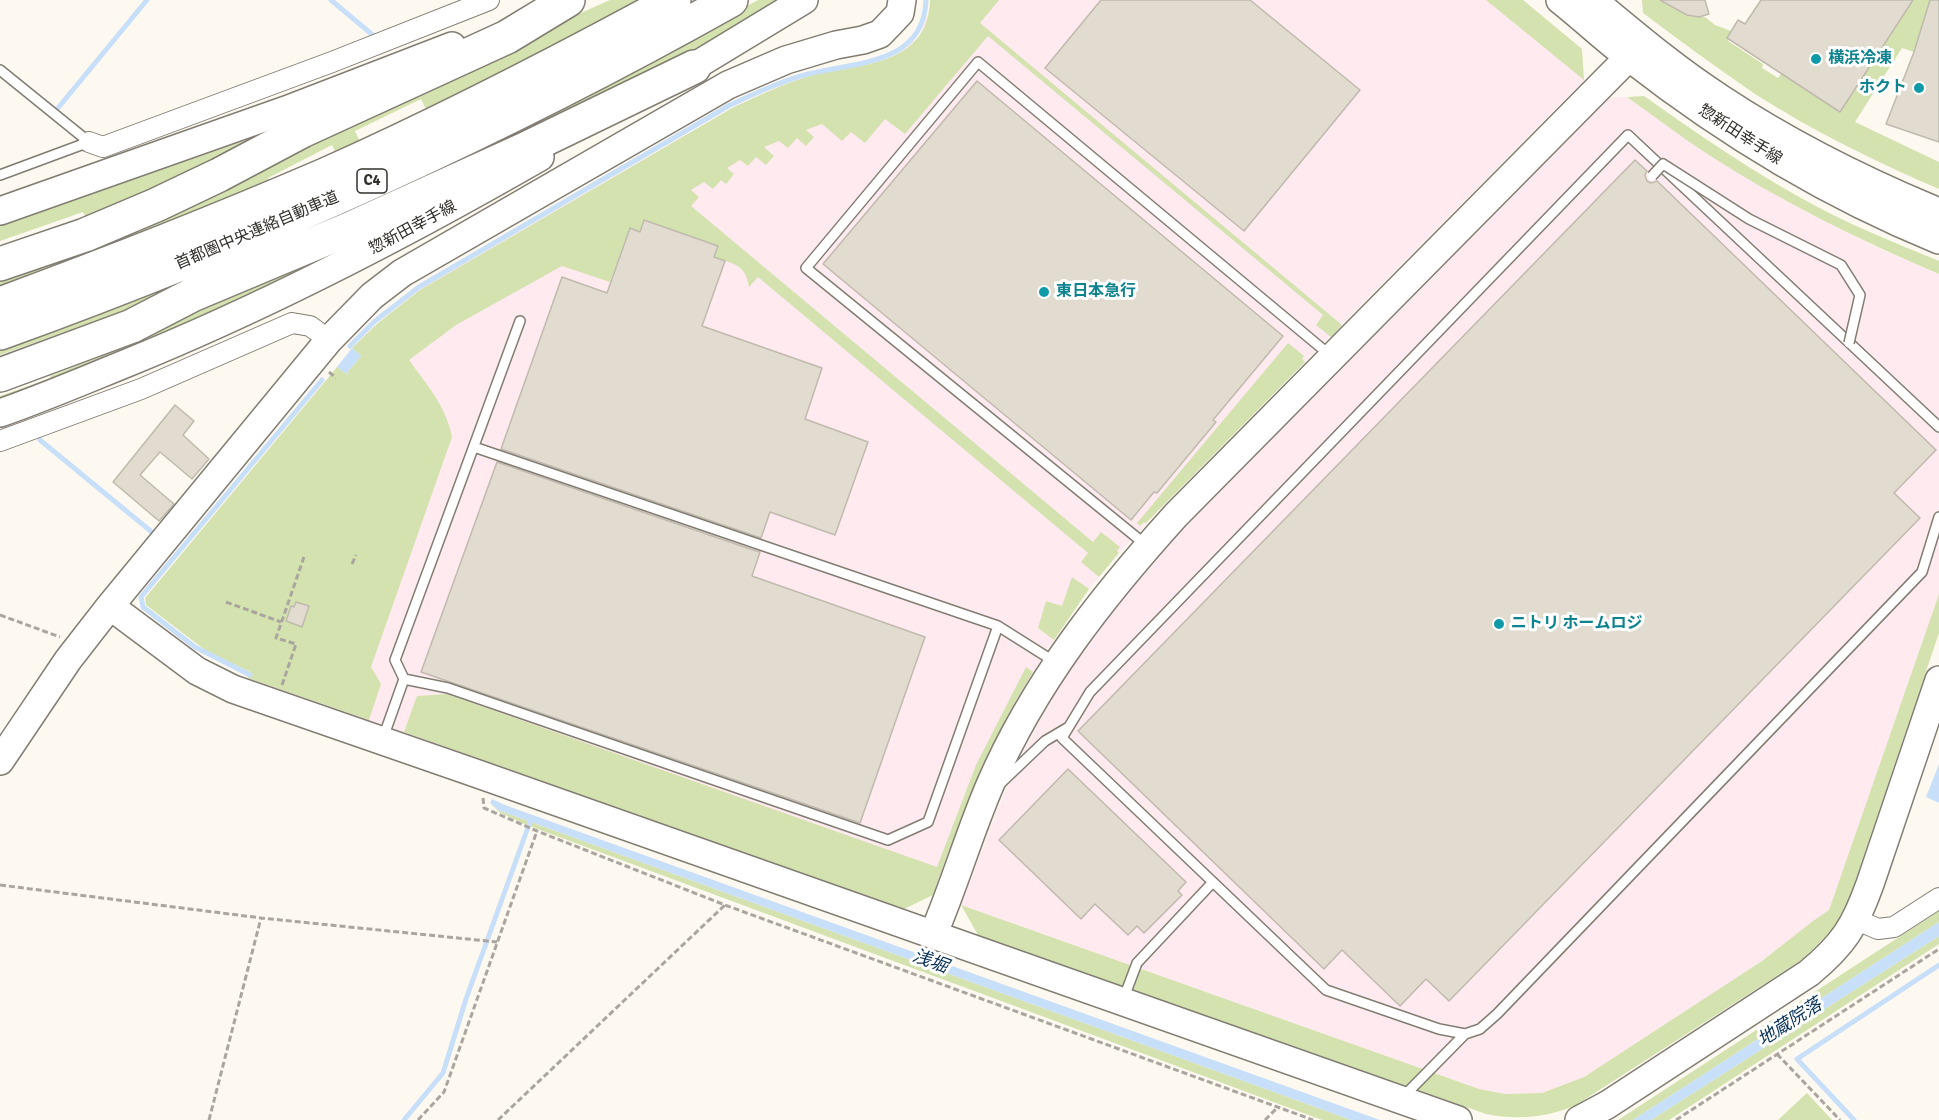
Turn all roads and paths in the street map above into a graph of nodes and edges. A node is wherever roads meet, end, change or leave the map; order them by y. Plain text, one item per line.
1 (489, 0) edge
2 (560, 0) edge
3 (568, 0) edge
4 (674, 0) edge
5 (731, 0) edge
6 (804, 0) edge
7 (902, 0) edge
8 (1560, 0) edge
9 (1598, 2) edge
10 (1629, 57) junction
11 (694, 67) junction
12 (0, 70) edge
13 (89, 142) junction
14 (0, 175) edge
15 (1652, 176) dead end
16 (0, 211) edge
17 (1939, 212) edge
18 (1939, 240) edge
19 (0, 264) edge
20 (0, 304) edge
21 (520, 321) dead end
22 (0, 333) edge
23 (329, 340) junction
24 (1849, 343) junction
25 (1332, 357) junction
26 (0, 375) edge
27 (0, 413) edge
28 (1939, 427) edge
29 (0, 441) edge
30 (474, 447) junction
31 (1939, 517) edge
32 (1148, 546) junction
33 (356, 555) dead end
34 (304, 557) dead end
35 (352, 564) dead end
36 (226, 602) dead end
37 (110, 606) junction
38 (0, 615) edge
39 (281, 622) junction
40 (998, 626) junction
41 (81, 644) junction
42 (1057, 663) junction
43 (404, 679) junction
44 (1939, 680) edge
45 (281, 689) dead end
46 (1069, 727) junction
47 (382, 741) junction
48 (0, 761) edge
49 (478, 774) junction
50 (985, 798) junction
51 (537, 831) junction
52 (1213, 882) junction
53 (0, 885) edge
54 (1939, 898) edge
55 (725, 905) junction
56 (261, 918) junction
57 (1856, 919) junction
58 (933, 935) junction
59 (497, 942) junction
60 (1939, 949) edge
61 (1122, 1002) junction
62 (1465, 1034) junction
63 (1777, 1054) junction
64 (1400, 1100) junction
65 (1278, 1107) junction
66 (209, 1120) edge
67 (418, 1120) edge
68 (498, 1120) edge
69 (1265, 1120) edge
70 (1313, 1120) edge
71 (1458, 1120) edge
72 (1579, 1120) edge
73 (1676, 1120) edge
74 (1839, 1120) edge

1 - 13 street
2 - 16 street
3 - 19 highway
4 - 20 highway, 首都圏中央連絡自動車道 / C4
5 - 22 highway, 首都圏中央連絡自動車道 / C4
6 - 11 street, 惣新田幸手線
7 - 23 street
8 - 10 street, 惣新田幸手線
9 - 17 street, 惣新田幸手線
10 - 18 street, 惣新田幸手線
10 - 25 street
11 - 26 highway
11 - 27 street, 惣新田幸手線
12 - 13 lane
13 - 14 lane
15 - 24 lane, bridge
21 - 30 lane
23 - 29 street
23 - 37 street
24 - 28 lane
24 - 46 lane
25 - 32 street
25 - 32 lane
30 - 40 lane
30 - 43 lane
31 - 62 lane
32 - 42 street
33 - 35 path
34 - 39 path
36 - 39 path
37 - 41 street
37 - 47 street
38 - 41 path
39 - 45 path
40 - 42 lane
40 - 43 lane
41 - 48 street
42 - 50 street
43 - 47 lane
44 - 57 street
46 - 50 lane
46 - 52 lane
47 - 49 street
49 - 51 path
49 - 58 street
50 - 58 street
51 - 55 path
51 - 59 path
52 - 61 lane
52 - 62 lane
53 - 56 path
54 - 57 street
55 - 65 path
55 - 68 path
56 - 59 path
56 - 66 path
57 - 72 street
58 - 61 street
59 - 67 path
60 - 63 path
61 - 64 street
62 - 64 lane
63 - 73 path
63 - 74 path
64 - 71 street
65 - 69 path
65 - 70 path

